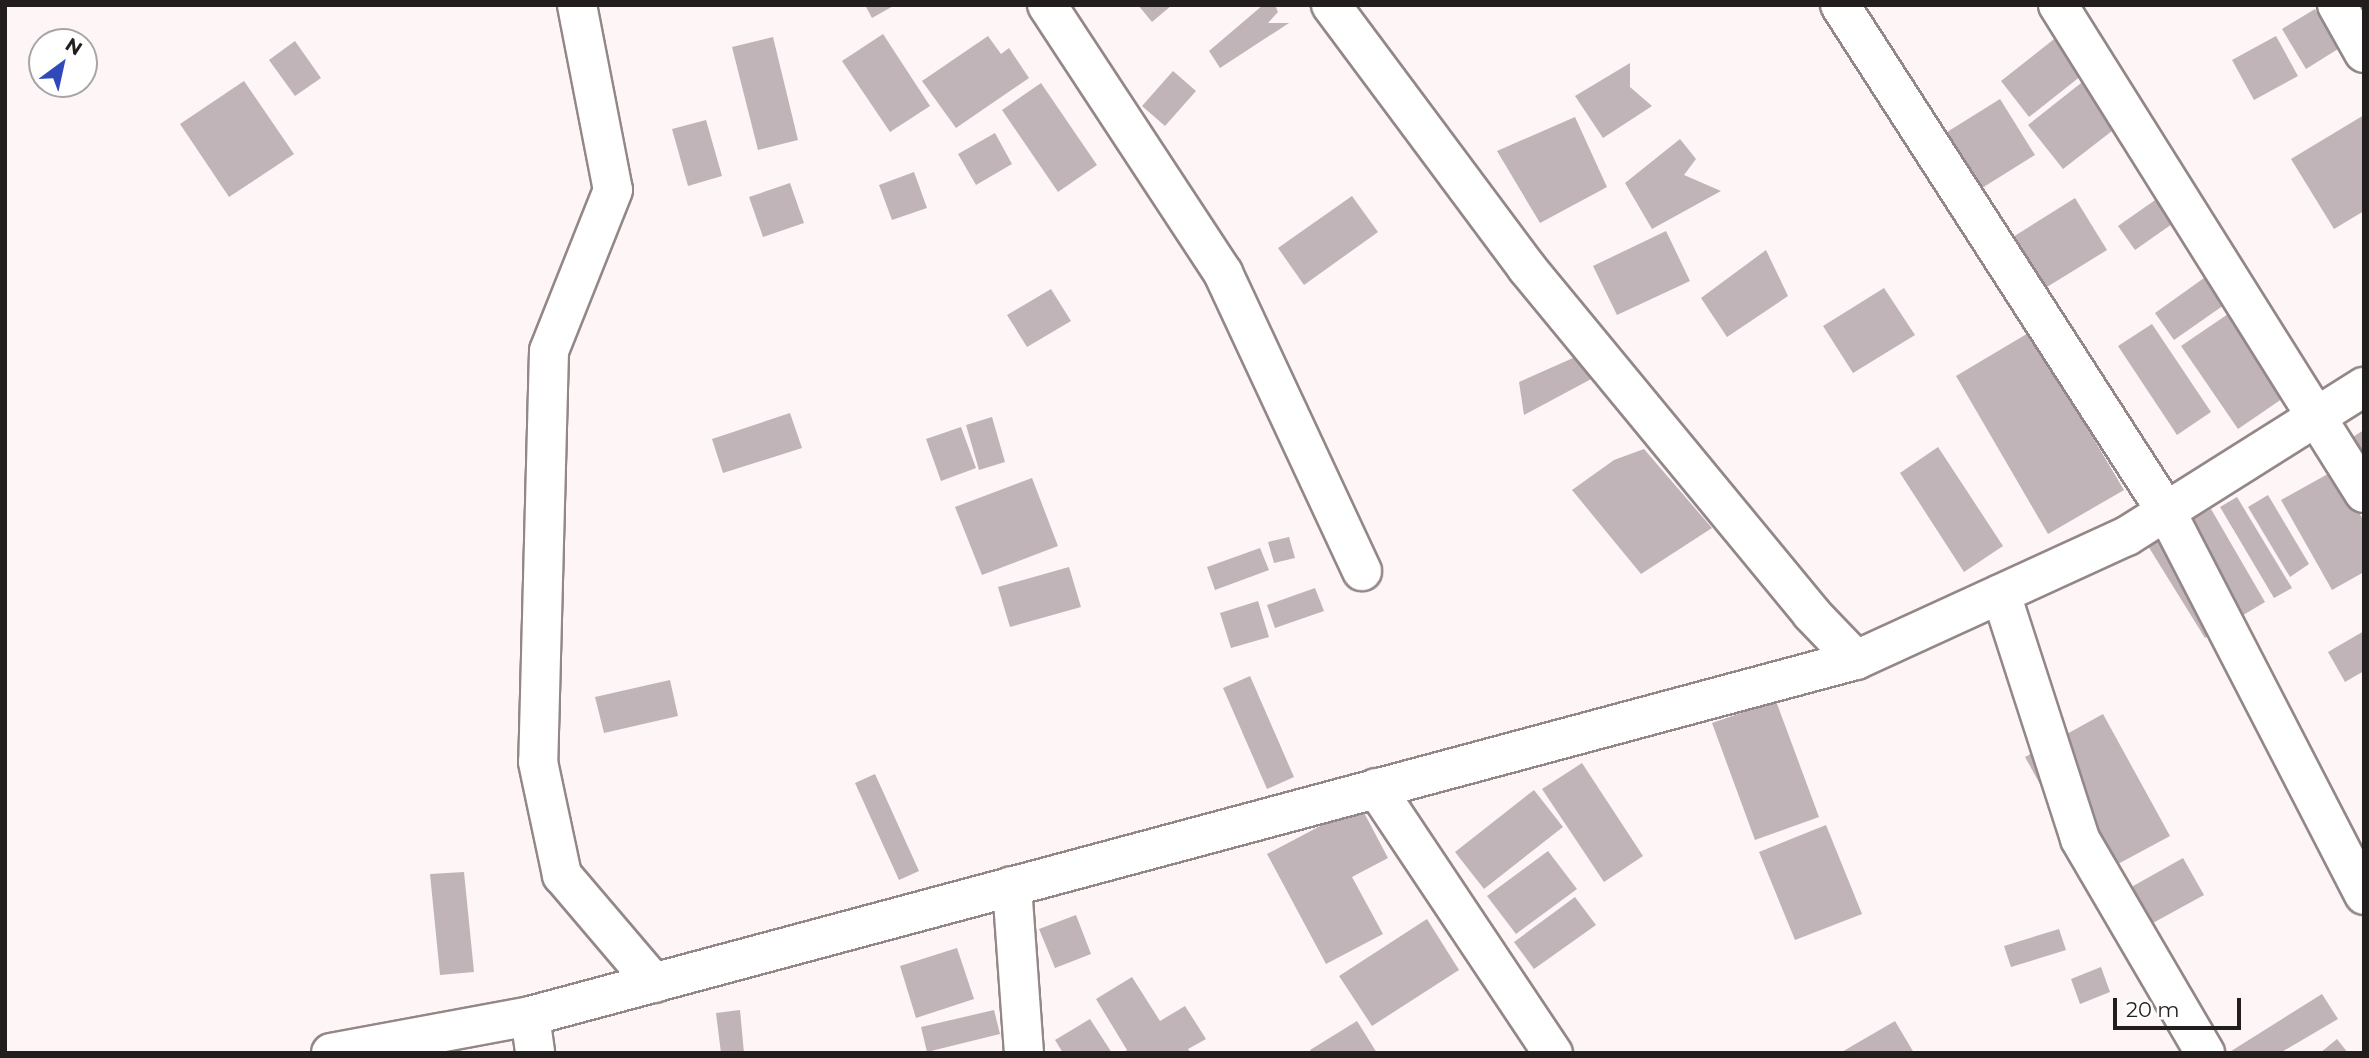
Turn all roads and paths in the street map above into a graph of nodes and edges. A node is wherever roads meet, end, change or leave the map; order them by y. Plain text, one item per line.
1 (577, 5) edge
2 (1047, 5) edge
3 (1331, 5) edge
4 (1840, 5) edge
5 (2057, 5) edge
6 (2337, 5) edge
7 (2364, 53) edge
8 (2364, 387) edge
9 (2316, 415) junction
10 (2364, 492) edge
11 (2166, 511) junction
12 (1362, 571) dead end
13 (2001, 594) junction
14 (1856, 660) junction
15 (1376, 789) junction
16 (1012, 886) junction
17 (2364, 895) edge
18 (654, 983) junction
19 (533, 1034) edge
20 (331, 1053) edge
21 (1024, 1053) edge
22 (1553, 1053) edge
23 (2206, 1053) edge

1 - 18 street
2 - 12 street
3 - 14 street
4 - 11 street
5 - 9 street
6 - 7 street
8 - 9 street
9 - 10 street
9 - 11 street
11 - 13 street
11 - 17 street
13 - 14 street
13 - 23 street
14 - 15 street
15 - 16 street
15 - 22 street
16 - 18 street
16 - 21 street
18 - 19 street
19 - 20 street

